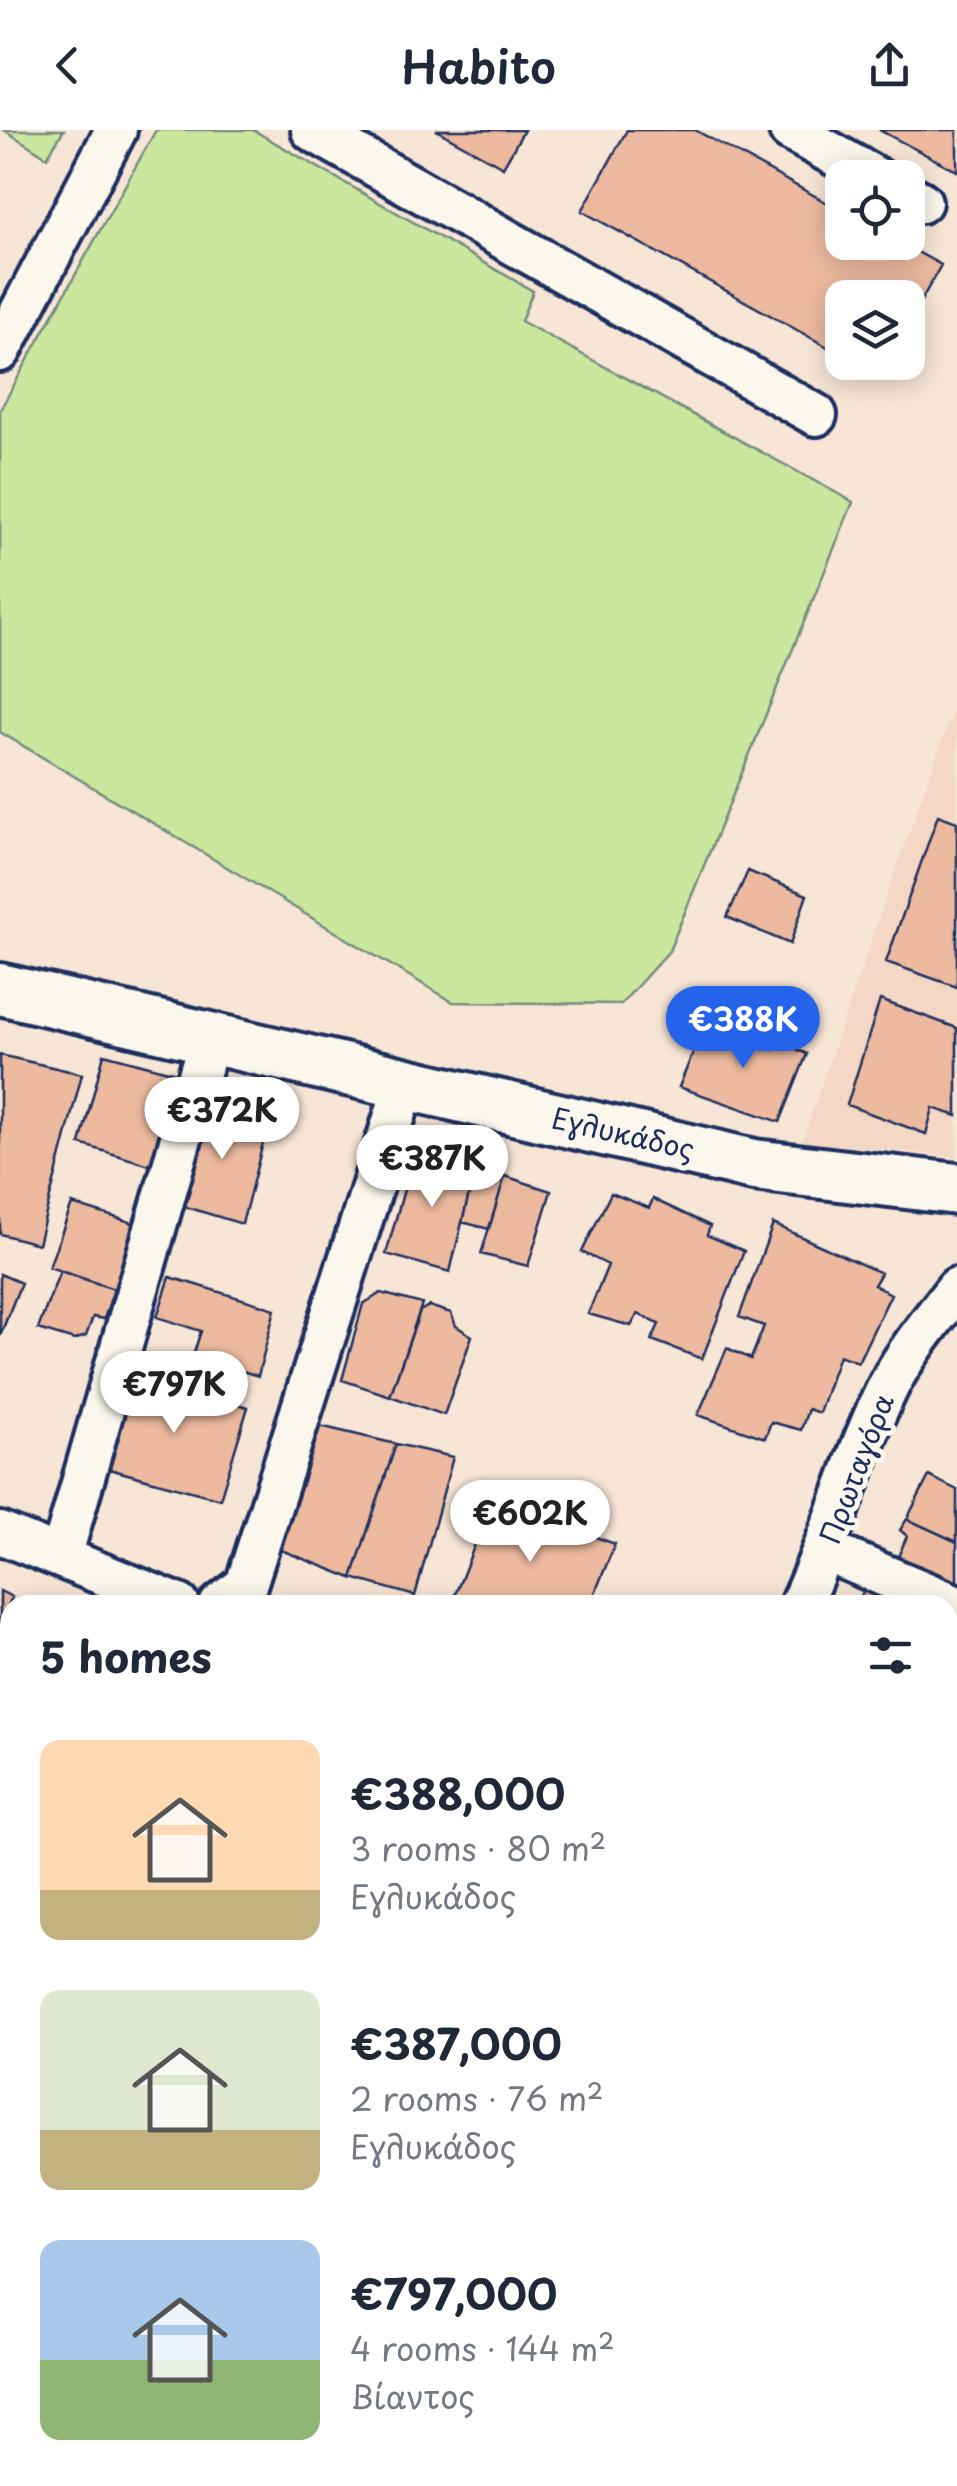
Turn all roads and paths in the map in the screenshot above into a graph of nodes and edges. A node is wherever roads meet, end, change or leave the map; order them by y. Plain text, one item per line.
1 (116, 130) edge
2 (312, 130) edge
3 (790, 130) edge
4 (844, 160) edge
5 (0, 352) edge
6 (816, 415) dead end
7 (0, 989) edge
8 (210, 1037) junction
9 (406, 1084) junction
10 (957, 1189) edge
11 (957, 1288) edge
12 (0, 1533) edge
13 (826, 1551) junction
14 (61, 1558) junction
15 (153, 1595) edge
16 (244, 1595) edge
17 (805, 1595) edge
18 (931, 1595) edge

1 - 5 street
2 - 6 street
3 - 4 street
7 - 8 main road, Εγλυκάδος
8 - 9 main road, Εγλυκάδος
8 - 14 street
9 - 10 main road, Εγλυκάδος
9 - 16 street
11 - 13 street, Πρωταγόρα
12 - 14 street
13 - 17 street, Πρωταγόρα
13 - 18 street
14 - 15 street

